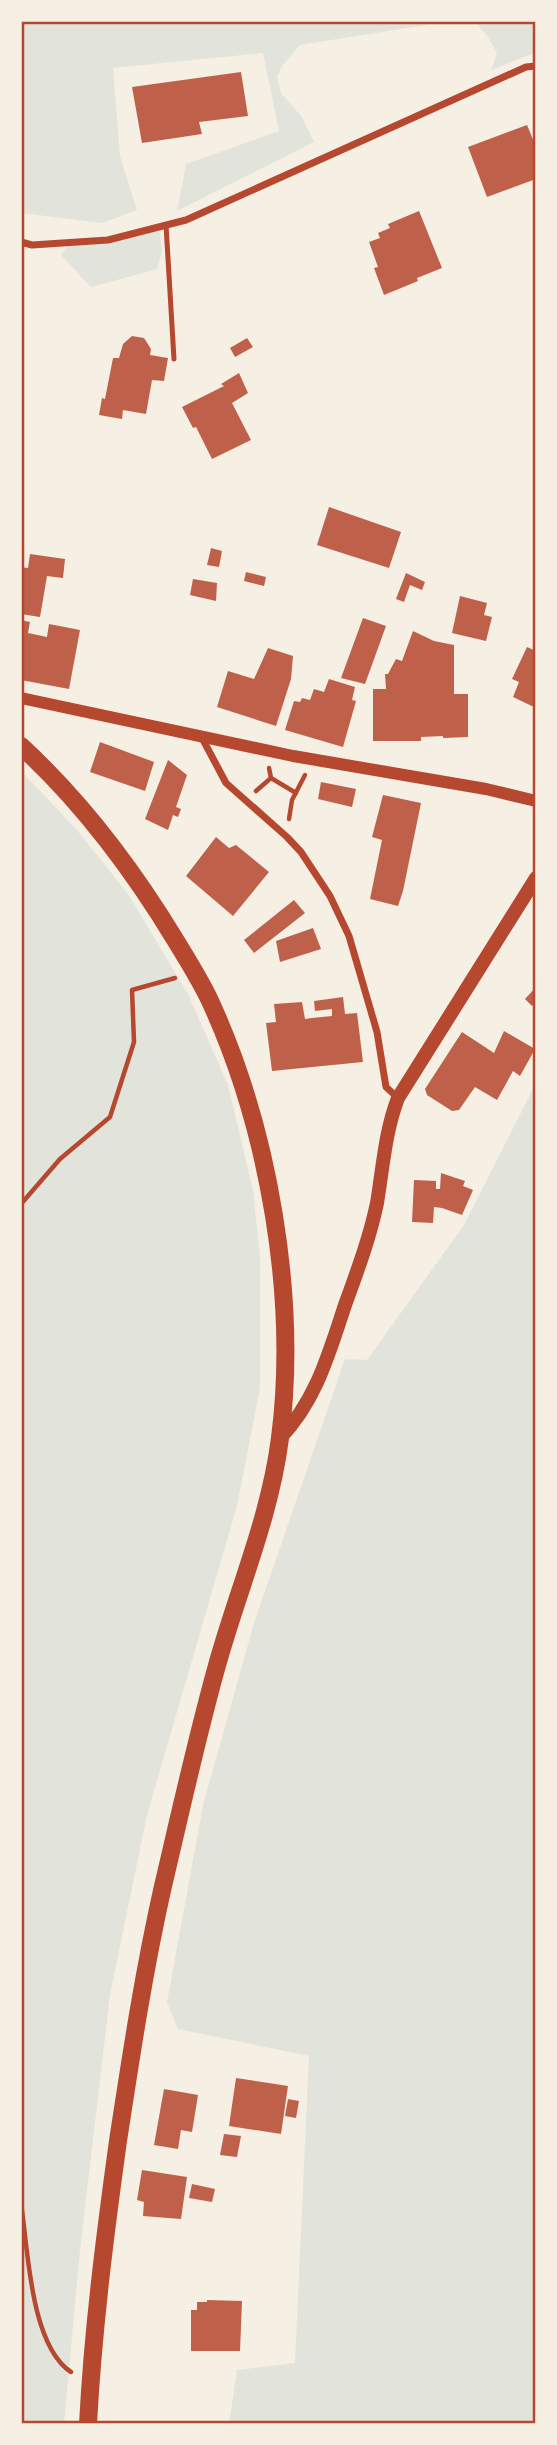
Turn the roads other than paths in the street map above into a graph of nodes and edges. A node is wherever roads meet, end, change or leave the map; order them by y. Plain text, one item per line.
1 (536, 66) edge
2 (166, 225) junction
3 (21, 242) edge
4 (174, 359) dead end
5 (21, 698) edge
6 (201, 735) junction
7 (21, 746) edge
8 (536, 801) edge
9 (536, 878) edge
10 (398, 1098) junction
11 (280, 1438) junction
12 (88, 2424) edge

1 - 2 street
2 - 3 street
2 - 4 lane
5 - 6 street
6 - 8 street
6 - 10 street
7 - 11 main road
9 - 10 main road
10 - 11 main road
11 - 12 main road

